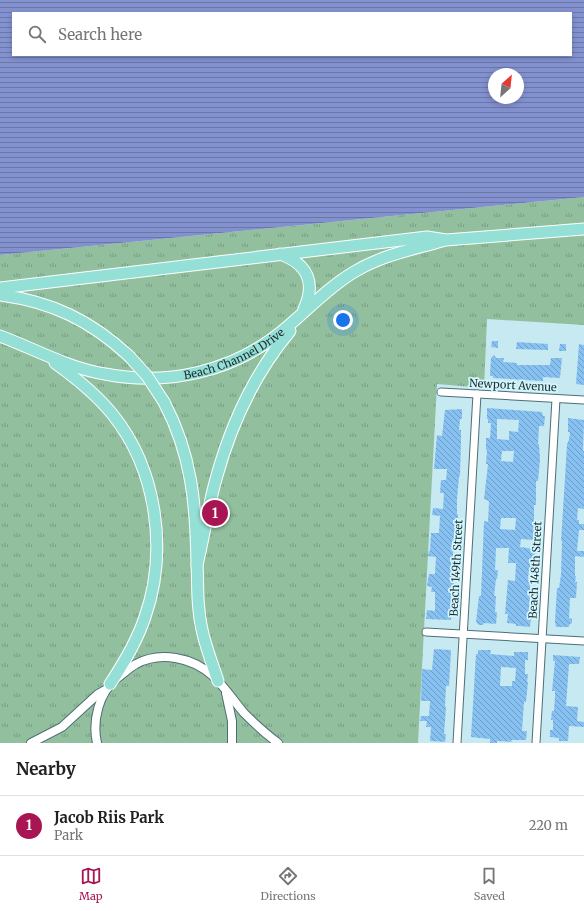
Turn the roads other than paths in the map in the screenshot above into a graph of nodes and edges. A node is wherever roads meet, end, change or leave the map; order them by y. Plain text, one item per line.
1 (584, 229) edge
2 (446, 240) junction
3 (280, 254) junction
4 (0, 288) edge
5 (0, 295) edge
6 (302, 313) junction
7 (0, 336) edge
8 (45, 355) junction
9 (441, 392) dead end
10 (477, 394) junction
11 (556, 398) junction
12 (584, 400) edge
13 (197, 565) junction
14 (426, 632) dead end
15 (464, 634) junction
16 (542, 638) junction
17 (584, 641) edge
18 (218, 681) junction
19 (109, 686) junction
20 (225, 690) junction
21 (31, 743) edge
22 (97, 743) edge
23 (232, 743) edge
24 (278, 743) edge
25 (457, 743) edge
26 (536, 743) edge

1 - 2 main road, Beach Channel Drive
2 - 3 main road, Beach Channel Drive
2 - 6 main road, Beach Channel Drive
3 - 4 main road, Beach Channel Drive
3 - 6 main road
5 - 13 main road, bridge
6 - 8 main road, Beach Channel Drive
6 - 13 main road
7 - 8 main road, Beach Channel Drive
8 - 19 main road
9 - 10 street, Newport Avenue
10 - 11 street, Newport Avenue
10 - 15 street, Beach 149th Street
11 - 12 street, Newport Avenue
11 - 16 street, Beach 148th Street
13 - 18 main road
14 - 15 street
15 - 16 street
15 - 25 street, Beach 149th Street
16 - 17 street
16 - 26 street, Beach 148th Street
18 - 19 street
18 - 20 street
19 - 21 street
19 - 22 street
20 - 23 street
20 - 24 street

